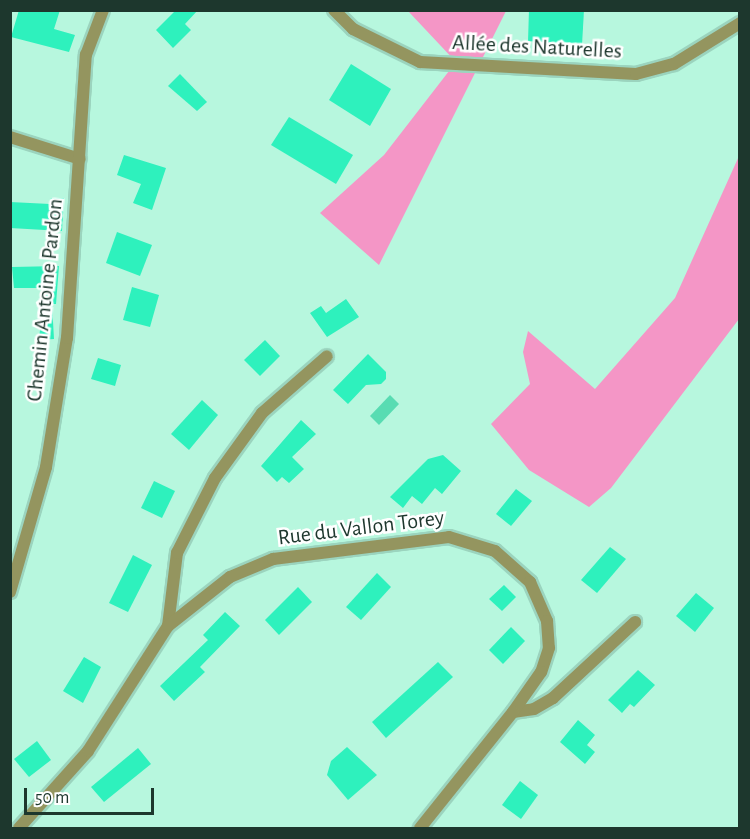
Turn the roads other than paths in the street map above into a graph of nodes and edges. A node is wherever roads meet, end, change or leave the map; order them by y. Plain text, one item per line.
1 (103, 10) edge
2 (334, 10) edge
3 (740, 23) edge
4 (10, 137) edge
5 (80, 159) junction
6 (327, 356) dead end
7 (10, 592) edge
8 (635, 622) dead end
9 (168, 626) junction
10 (513, 712) junction
11 (19, 828) edge
12 (420, 828) edge

1 - 5 street, Chemin Antoine Pardon
2 - 3 street, Allée des Naturelles
4 - 5 street
5 - 7 street, Chemin Antoine Pardon
6 - 9 street, Rue du Vallon Torey
8 - 10 street
9 - 10 street, Rue du Vallon Torey
9 - 11 street, Rue du Vallon Torey
10 - 12 street, Rue du Vallon Torey

